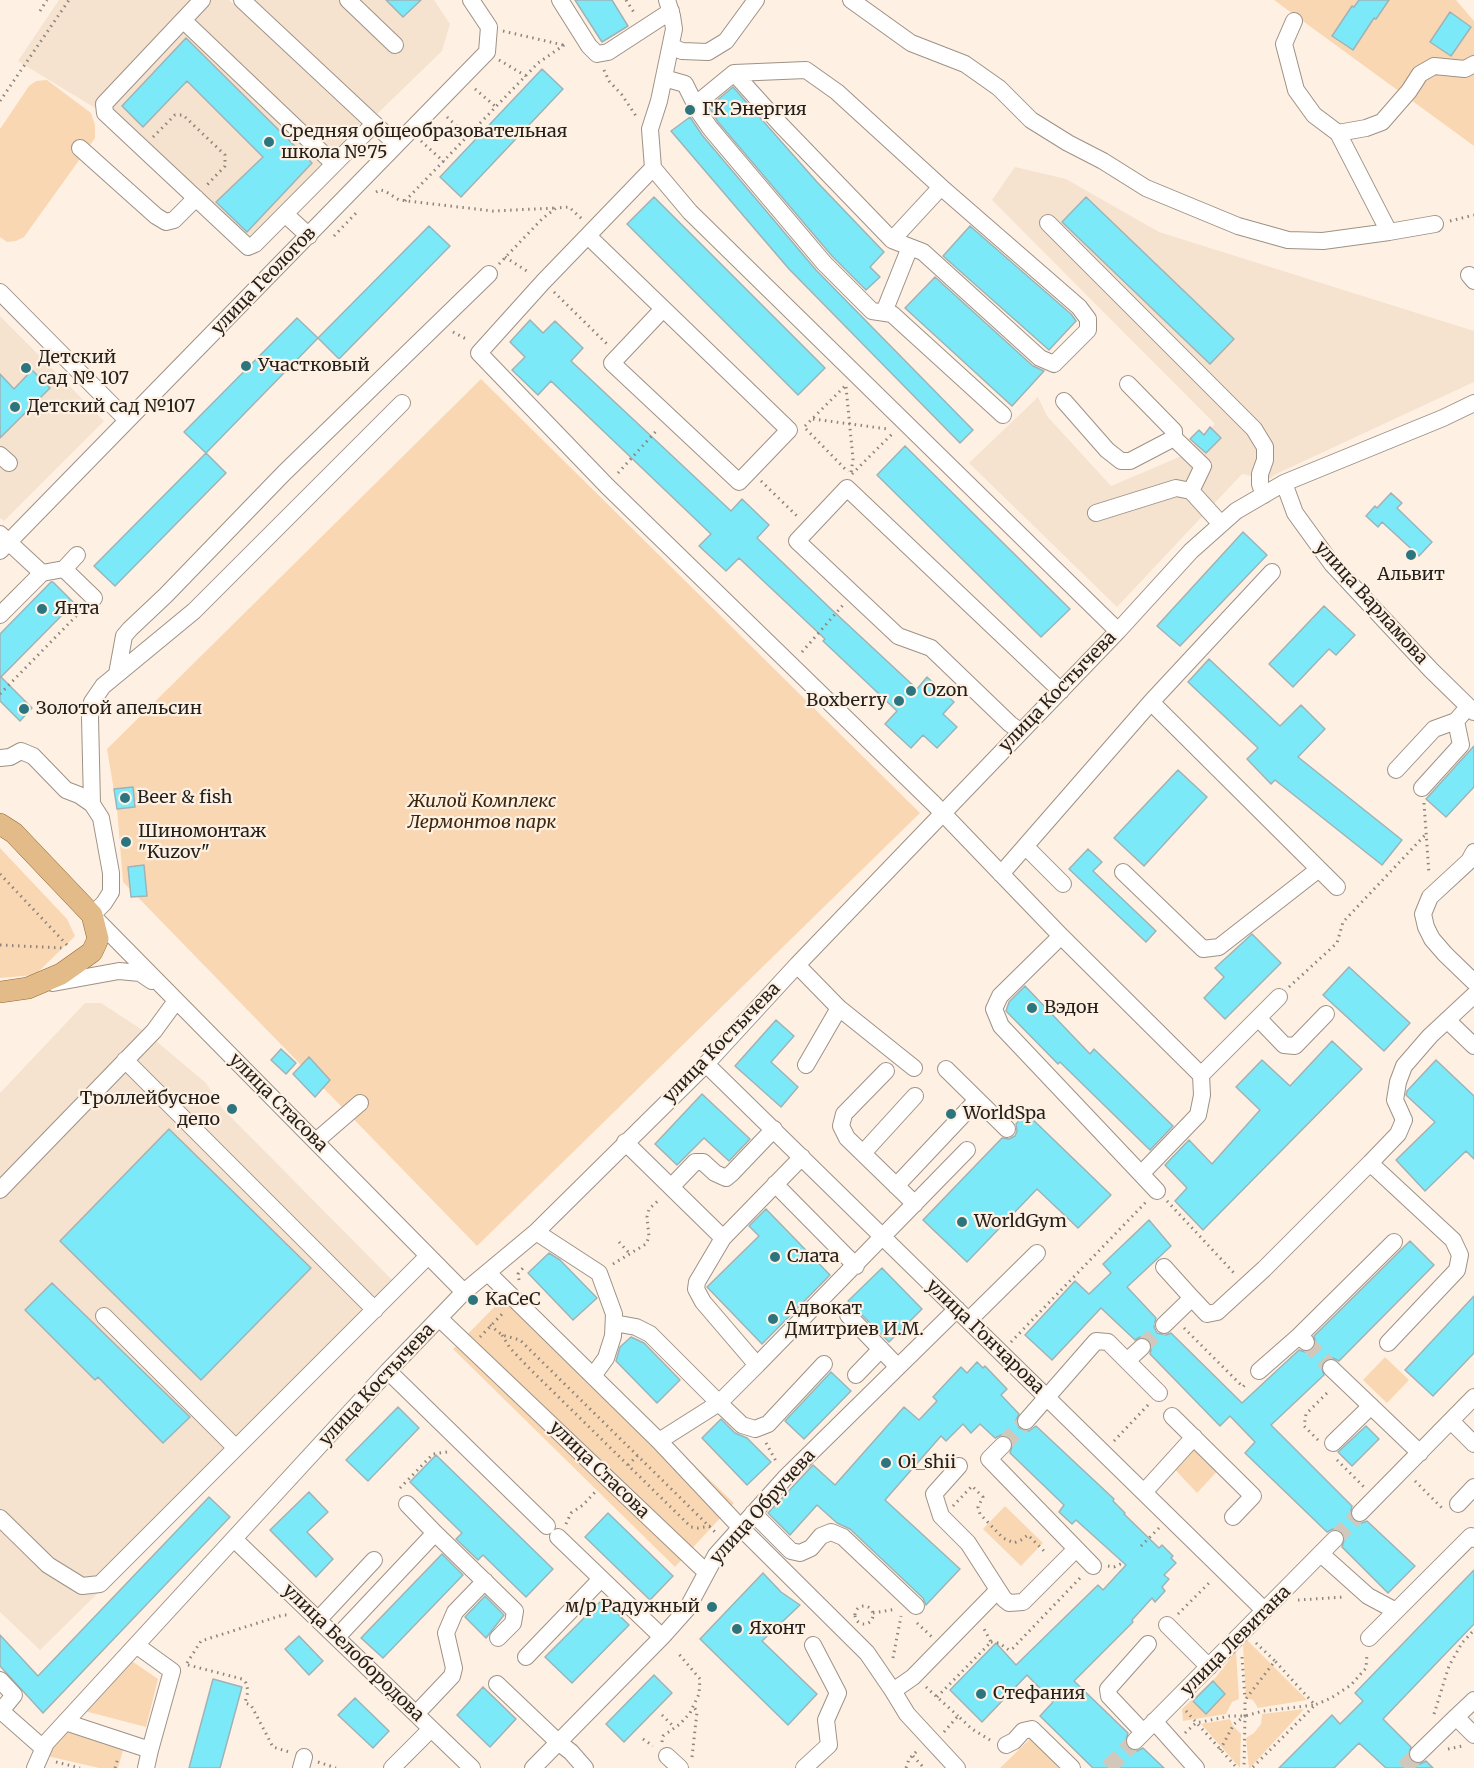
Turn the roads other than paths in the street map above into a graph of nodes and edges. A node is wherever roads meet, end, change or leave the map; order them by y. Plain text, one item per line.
1 (202, 0) edge
2 (348, 0) edge
3 (471, 0) edge
4 (560, 0) edge
5 (756, 0) edge
6 (851, 0) edge
7 (251, 3) edge
8 (669, 5) edge
9 (184, 21) junction
10 (1294, 21) dead end
11 (395, 45) dead end
12 (672, 47) junction
13 (1474, 64) edge
14 (734, 73) junction
15 (664, 78) junction
16 (695, 105) junction
17 (374, 124) junction
18 (1338, 133) junction
19 (396, 144) junction
20 (80, 148) dead end
21 (334, 164) junction
22 (653, 168) junction
23 (941, 187) junction
24 (196, 198) junction
25 (285, 214) junction
26 (1048, 223) dead end
27 (1435, 224) road end
28 (1389, 232) junction
29 (591, 234) junction
30 (309, 236) junction
31 (892, 240) junction
32 (910, 247) junction
33 (489, 274) road end
34 (0, 292) edge
35 (663, 309) junction
36 (884, 312) junction
37 (1128, 384) dead end
38 (1064, 401) dead end
39 (402, 403) dead end
40 (1474, 403) edge
41 (1003, 415) dead end
42 (127, 420) junction
43 (1174, 438) junction
44 (1284, 483) junction
45 (1191, 491) junction
46 (1264, 495) junction
47 (1096, 513) dead end
48 (1221, 524) junction
49 (3, 542) edge
50 (77, 555) dead end
51 (64, 569) junction
52 (1272, 572) dead end
53 (42, 573) junction
54 (94, 598) road end
55 (0, 615) edge
56 (1118, 630) junction
57 (117, 674) junction
58 (1061, 691) junction
59 (1152, 702) junction
60 (1471, 710) edge
61 (1456, 721) junction
62 (1020, 731) junction
63 (0, 758) edge
64 (1396, 770) dead end
65 (1422, 788) dead end
66 (92, 804) junction
67 (942, 813) junction
68 (0, 816) edge
69 (7, 828) edge
70 (1026, 847) junction
71 (1474, 852) edge
72 (1319, 869) junction
73 (1123, 872) dead end
74 (1001, 874) junction
75 (1063, 884) dead end
76 (1337, 887) dead end
77 (92, 915) junction
78 (1061, 936) junction
79 (797, 965) junction
80 (1474, 982) edge
81 (28, 988) junction
82 (0, 992) edge
83 (1474, 995) edge
84 (172, 996) junction
85 (1279, 997) road end
86 (0, 1002) edge
87 (839, 1008) junction
88 (1326, 1014) dead end
89 (1258, 1018) junction
90 (1447, 1020) junction
91 (1474, 1046) edge
92 (125, 1060) junction
93 (706, 1064) junction
94 (806, 1065) dead end
95 (914, 1068) dead end
96 (946, 1069) dead end
97 (886, 1071) dead end
98 (1201, 1075) junction
99 (915, 1096) dead end
100 (977, 1100) junction
101 (360, 1103) dead end
102 (774, 1129) junction
103 (1007, 1129) dead end
104 (316, 1142) junction
105 (625, 1142) junction
106 (967, 1150) dead end
107 (863, 1154) junction
108 (802, 1157) junction
109 (1370, 1163) junction
110 (1142, 1174) junction
111 (775, 1184) junction
112 (896, 1186) junction
113 (671, 1187) junction
114 (0, 1190) edge
115 (1157, 1191) road end
116 (915, 1204) junction
117 (536, 1232) junction
118 (723, 1238) junction
119 (883, 1238) junction
120 (1394, 1242) dead end
121 (1037, 1253) dead end
122 (428, 1256) junction
123 (856, 1266) junction
124 (1164, 1267) dead end
125 (488, 1273) junction
126 (464, 1292) junction
127 (1192, 1298) junction
128 (375, 1310) junction
129 (963, 1315) junction
130 (104, 1316) dead end
131 (848, 1316) dead end
132 (440, 1319) junction
133 (1168, 1321) tunnel mouth
134 (614, 1323) junction
135 (1388, 1343) dead end
136 (1142, 1347) tunnel mouth
137 (881, 1349) junction
138 (1127, 1361) junction
139 (824, 1364) dead end
140 (757, 1365) junction
141 (898, 1367) junction
142 (388, 1371) junction
143 (1259, 1371) dead end
144 (1336, 1373) tunnel mouth
145 (856, 1375) dead end
146 (593, 1376) junction
147 (1159, 1393) road end
148 (1047, 1397) junction
149 (1474, 1397) edge
150 (719, 1403) junction
151 (1371, 1406) junction
152 (1172, 1416) dead end
153 (1026, 1421) tunnel mouth
154 (1451, 1421) junction
155 (1194, 1437) junction
156 (659, 1441) junction
157 (1474, 1444) edge
158 (1002, 1445) tunnel mouth
159 (1328, 1446) road end
160 (236, 1448) junction
161 (1420, 1453) junction
162 (959, 1466) dead end
163 (1474, 1487) edge
164 (1145, 1491) junction
165 (407, 1504) road end
166 (1450, 1506) road end
167 (753, 1513) junction
168 (1359, 1513) tunnel mouth
169 (1233, 1517) dead end
170 (0, 1518) edge
171 (741, 1528) junction
172 (435, 1533) junction
173 (234, 1539) junction
174 (1335, 1539) tunnel mouth
175 (1474, 1539) edge
176 (1076, 1549) junction
177 (1321, 1554) junction
178 (375, 1560) dead end
179 (1090, 1569) road end
180 (705, 1572) junction
181 (600, 1580) junction
182 (485, 1581) junction
183 (998, 1590) junction
184 (916, 1606) dead end
185 (1264, 1610) junction
186 (1396, 1611) junction
187 (315, 1616) junction
188 (1167, 1625) road end
189 (337, 1637) junction
190 (662, 1637) junction
191 (498, 1638) dead end
192 (1369, 1638) road end
193 (1148, 1644) dead end
194 (813, 1645) dead end
195 (136, 1646) junction
196 (526, 1657) dead end
197 (1209, 1667) junction
198 (0, 1680) edge
199 (497, 1684) dead end
200 (893, 1691) junction
201 (1474, 1700) edge
202 (1, 1712) edge
203 (416, 1714) junction
204 (1456, 1717) junction
205 (65, 1722) junction
206 (431, 1729) junction
207 (1144, 1731) junction
208 (1474, 1735) edge
209 (558, 1742) junction
210 (1006, 1745) road end
211 (150, 1750) junction
212 (41, 1754) edge
213 (1418, 1754) tunnel mouth
214 (667, 1756) road end
215 (686, 1765) edge
216 (146, 1768) edge
217 (392, 1768) edge
218 (472, 1768) edge
219 (533, 1768) edge
220 (585, 1768) edge
221 (804, 1768) edge
222 (957, 1768) edge
223 (1072, 1768) edge
224 (1196, 1768) edge

1 - 9 street
2 - 11 street
3 - 19 street, улица Геологов
4 - 8 street
5 - 12 street
6 - 28 street
7 - 17 street
8 - 12 street
9 - 21 street
9 - 24 street
10 - 18 street
12 - 15 street
13 - 18 street
14 - 16 street
14 - 23 street
14 - 31 street
15 - 16 street
15 - 22 street
16 - 36 street
17 - 19 street
17 - 21 street
18 - 28 street
19 - 30 street, улица Геологов
20 - 24 street
21 - 25 street
22 - 29 street
22 - 56 street
23 - 31 street
23 - 32 street
24 - 25 street
25 - 30 street
26 - 46 street
27 - 28 street
29 - 35 street
29 - 67 street
30 - 42 street, улица Геологов
31 - 32 street
32 - 36 street
33 - 57 street
34 - 42 street
35 - 35 street
36 - 41 street
37 - 43 street
38 - 43 street
39 - 57 street
40 - 44 street, улица Костычева
42 - 49 street, улица Геологов
43 - 45 street
44 - 46 street, улица Костычева
44 - 60 street, улица Варламова
45 - 47 street
45 - 48 street
46 - 48 street, улица Костычева
48 - 56 street, улица Костычева
49 - 53 street
50 - 51 street
51 - 53 street
51 - 54 street
52 - 59 street
53 - 55 street
56 - 58 street, улица Костычева
57 - 66 street
58 - 62 street, улица Костычева
58 - 62 street
59 - 70 street
59 - 72 street
60 - 61 street
61 - 64 street
61 - 65 street
62 - 67 street, улица Костычева
63 - 66 street
66 - 77 street
67 - 74 street
67 - 79 street, улица Костычева
68 - 69 main road
69 - 77 main road
70 - 74 street
70 - 75 street
71 - 80 street
72 - 73 street
72 - 76 street
74 - 78 street
77 - 81 main road
77 - 84 street, улица Стасова
78 - 98 street
78 - 110 street
79 - 87 street
79 - 93 street, улица Костычева
81 - 82 main road
81 - 84 street
81 - 86 main road
83 - 90 street
84 - 92 street
84 - 104 street, улица Стасова
85 - 89 street
87 - 94 street
87 - 95 street
88 - 89 street
89 - 98 street
90 - 91 street
90 - 109 street
92 - 114 street
92 - 128 street
93 - 102 street, улица Гончарова
93 - 105 street, улица Костычева
96 - 100 street
97 - 107 street
98 - 110 street
99 - 107 street
100 - 103 street
100 - 112 street
101 - 104 street
102 - 108 street, улица Гончарова
102 - 113 street
104 - 122 street, улица Стасова
105 - 113 street
105 - 117 street, улица Костычева
106 - 116 street
107 - 112 street
108 - 111 street
108 - 119 street, улица Гончарова
109 - 127 street
109 - 135 street
110 - 115 street
111 - 118 street
111 - 123 street
112 - 116 street
113 - 118 street
116 - 119 street
117 - 125 street, улица Костычева
117 - 134 street
118 - 140 street
119 - 123 street
119 - 129 street, улица Гончарова
120 - 143 street
121 - 129 street, улица Обручева
122 - 126 street, улица Стасова
122 - 128 street
123 - 140 street
124 - 127 street
125 - 126 street, улица Костычева
125 - 146 street
126 - 132 street, улица Костычева
127 - 133 street
128 - 160 street
129 - 141 street, улица Обручева
129 - 148 street, улица Гончарова
130 - 160 street
131 - 137 street
132 - 142 street, улица Костычева
132 - 180 street, улица Стасова
134 - 146 street
134 - 150 street
136 - 138 street
137 - 141 street
137 - 145 street
138 - 147 street
138 - 148 street
139 - 150 street
140 - 150 street
141 - 167 street, улица Обручева
142 - 173 street, улица Костычева
142 - 181 street
144 - 151 street
146 - 156 street
148 - 153 street
148 - 164 street, улица Гончарова
149 - 154 street
150 - 156 street
151 - 159 street
151 - 161 street
152 - 155 street
154 - 157 street
154 - 161 street
155 - 164 street
155 - 169 street
156 - 171 street
158 - 176 street
160 - 170 street
161 - 168 street
162 - 183 street
163 - 166 street
164 - 185 street, улица Гончарова
165 - 172 street
167 - 171 street, улица Обручева
167 - 184 street
171 - 180 street, улица Обручева
171 - 200 street
172 - 182 street
172 - 189 street
173 - 187 street, улица Белобородова
173 - 195 street, улица Костычева
174 - 177 street, улица Левитана
175 - 186 street
176 - 179 street
176 - 183 street
177 - 185 street, улица Левитана
177 - 186 street
178 - 187 street
180 - 190 street, улица Обручева
181 - 190 street
181 - 196 street
182 - 191 street
182 - 203 street
183 - 200 street
185 - 197 street, улица Левитана
186 - 192 street
187 - 189 street, улица Белобородова
188 - 197 street
189 - 203 street, улица Белобородова
190 - 209 street, улица Обручева
193 - 207 street
194 - 221 street
195 - 205 street, улица Костычева
195 - 211 street
197 - 207 street, улица Левитана
198 - 202 street
199 - 209 street
200 - 222 street
201 - 204 street
202 - 212 street
203 - 206 street, улица Белобородова
204 - 208 street
204 - 213 street
205 - 211 street
205 - 212 street, улица Костычева
206 - 217 street
206 - 218 street, улица Белобородова
207 - 224 street
209 - 219 street, улица Обручева
209 - 220 street
210 - 223 street
211 - 216 street
214 - 215 street

